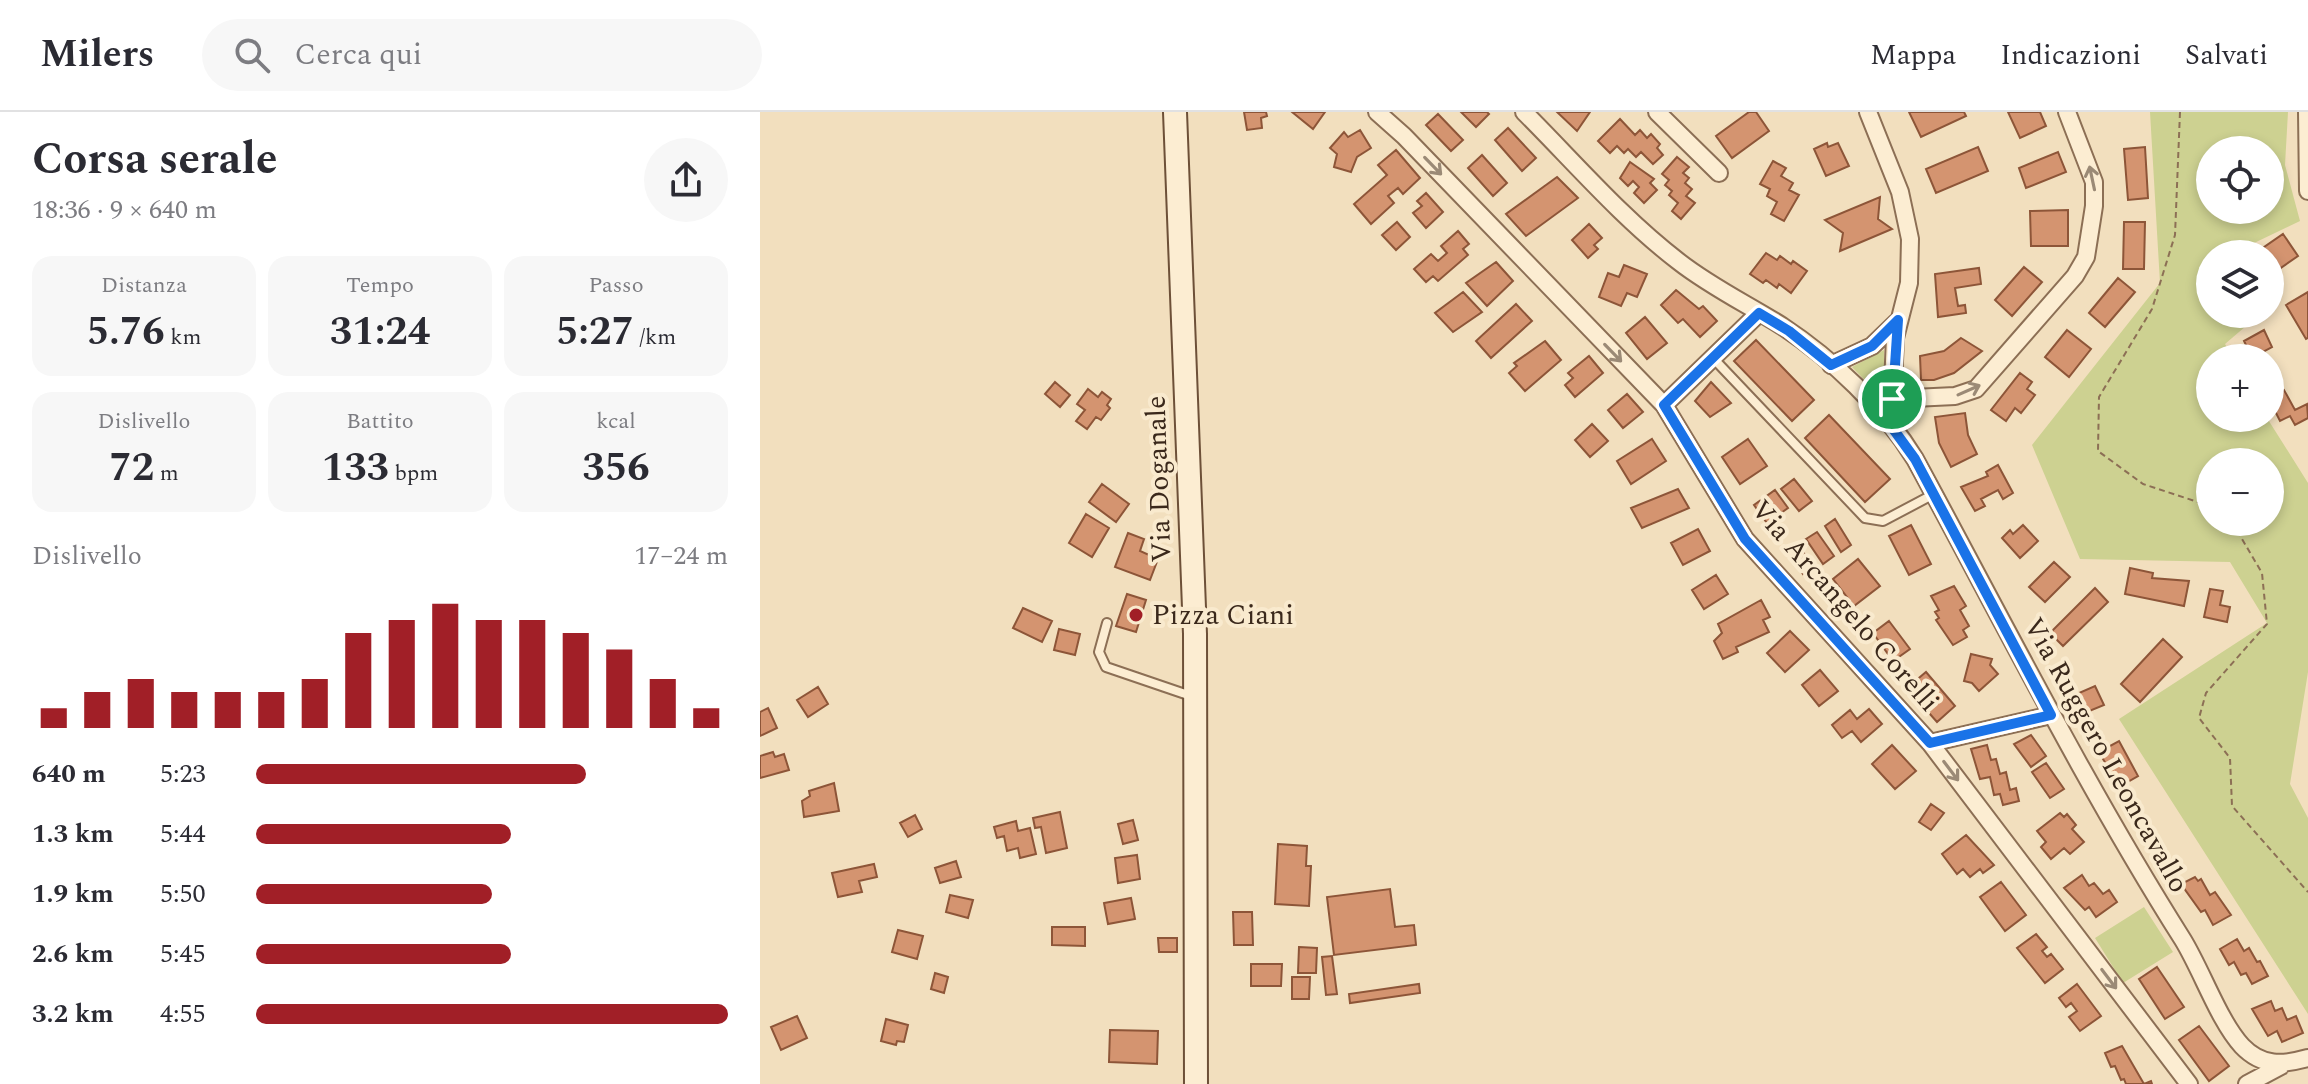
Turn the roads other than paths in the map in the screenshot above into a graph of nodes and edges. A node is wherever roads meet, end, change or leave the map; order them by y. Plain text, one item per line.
1 (1175, 112) edge
2 (1377, 112) edge
3 (1524, 112) edge
4 (1657, 112) edge
5 (1868, 112) edge
6 (2067, 112) edge
7 (2307, 112) edge
8 (1719, 173) dead end
9 (2308, 191) edge
10 (1759, 313) junction
11 (1898, 320) junction
12 (1712, 358) junction
13 (1831, 365) junction
14 (1892, 399) junction
15 (1664, 405) junction
16 (1891, 426) junction
17 (1934, 494) junction
18 (1107, 623) dead end
19 (1195, 697) junction
20 (2051, 715) junction
21 (1930, 743) junction
22 (2308, 1058) edge
23 (2281, 1066) junction
24 (1196, 1084) edge
25 (2189, 1084) edge
26 (2247, 1084) edge

1 - 19 main road, Via Doganale
2 -> 15 street, Via Arcangelo Corelli
3 - 10 street, Via Ruggero Leoncavallo
4 - 8 street
5 - 11 street
14 -> 6 street
7 - 9 street
10 - 12 street
10 - 13 street, Via Ruggero Leoncavallo
11 - 13 street
11 - 14 street
12 - 15 street
12 - 17 lane
13 - 16 street, Via Ruggero Leoncavallo
14 - 16 street
15 - 21 street, Via Arcangelo Corelli
16 - 17 street, Via Ruggero Leoncavallo
17 - 20 street, Via Ruggero Leoncavallo
18 - 19 lane
19 - 24 main road, Via Doganale
20 - 21 street
20 - 23 street, Via Ruggero Leoncavallo
21 -> 25 street, Via Arcangelo Corelli
22 - 23 street
23 - 26 street

